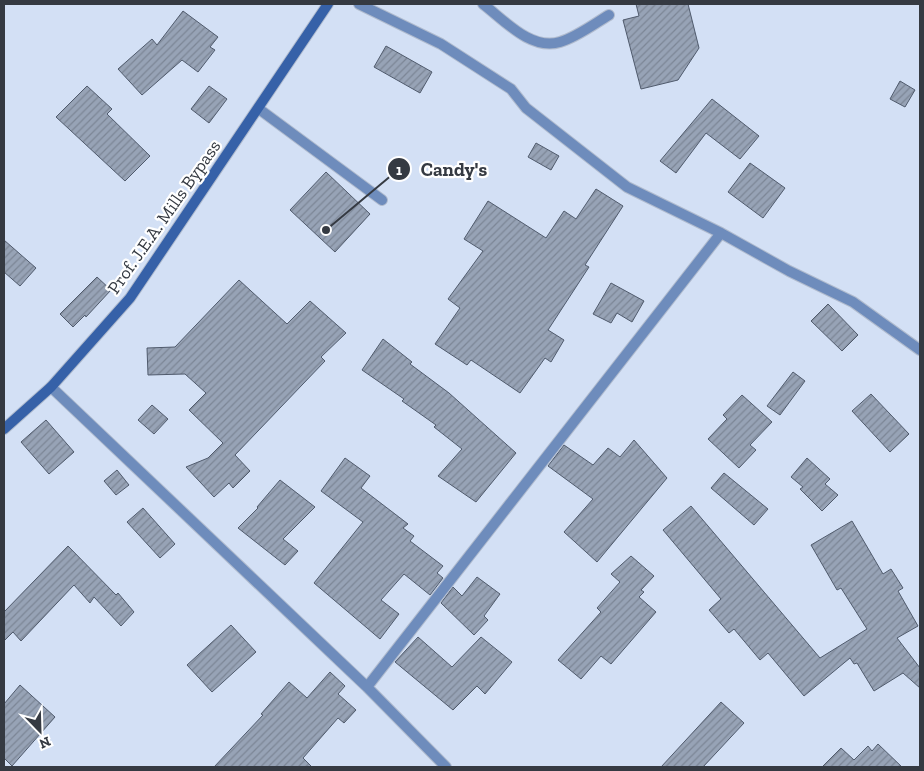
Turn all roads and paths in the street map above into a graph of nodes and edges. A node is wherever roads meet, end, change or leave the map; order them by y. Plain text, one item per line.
1 (328, 4) edge
2 (359, 4) edge
3 (482, 4) edge
4 (609, 15) dead end
5 (259, 109) junction
6 (382, 200) dead end
7 (721, 233) junction
8 (920, 350) edge
9 (51, 387) junction
10 (4, 429) edge
11 (367, 687) junction
12 (446, 767) edge

1 - 5 street, Prof. J.E.A. Mills Bypass
2 - 7 street
3 - 4 street
5 - 6 street
5 - 9 street, Prof. J.E.A. Mills Bypass
7 - 8 street
7 - 11 street
9 - 10 street, Prof. J.E.A. Mills Bypass
9 - 11 street
11 - 12 street

